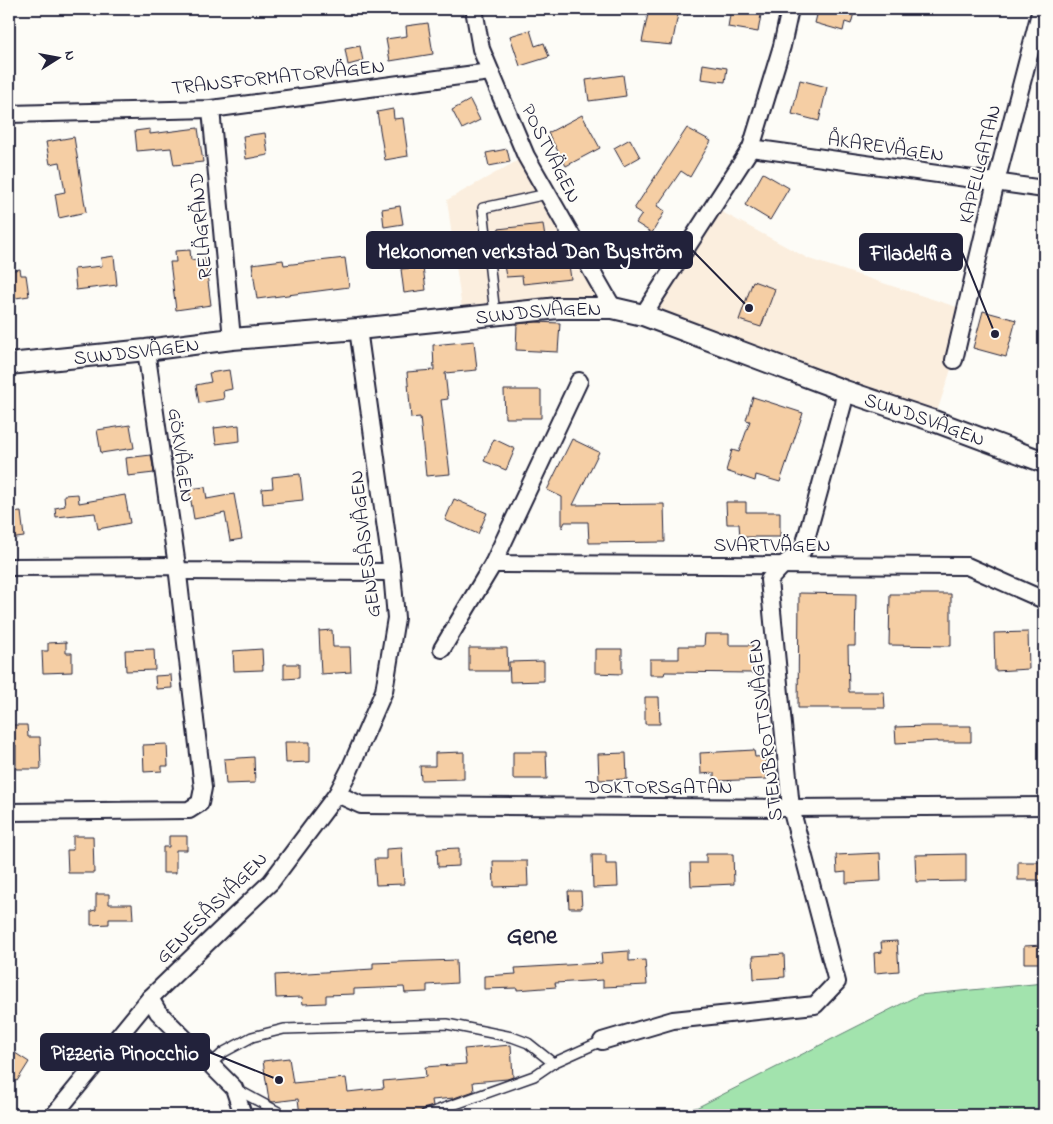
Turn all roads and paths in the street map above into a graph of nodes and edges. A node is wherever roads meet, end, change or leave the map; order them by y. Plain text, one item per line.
1 (474, 9) edge
2 (790, 9) edge
3 (1041, 9) edge
4 (490, 72) junction
5 (211, 109) junction
6 (9, 114) edge
7 (751, 148) junction
8 (996, 183) junction
9 (1044, 189) edge
10 (548, 194) junction
11 (613, 308) junction
12 (495, 314) junction
13 (643, 315) junction
14 (358, 329) junction
15 (232, 339) junction
16 (146, 350) junction
17 (954, 360) dead end
18 (9, 364) edge
19 (579, 381) dead end
20 (846, 391) junction
21 (1044, 462) edge
22 (493, 564) junction
23 (783, 565) junction
24 (9, 567) edge
25 (177, 569) junction
26 (392, 572) junction
27 (1044, 600) edge
28 (442, 649) dead end
29 (337, 794) junction
30 (1044, 806) edge
31 (791, 808) junction
32 (9, 812) edge
33 (150, 998) junction
34 (602, 1041) joint
35 (553, 1063) junction
36 (210, 1064) junction
37 (234, 1088) junction
38 (54, 1115) edge
39 (243, 1115) edge
40 (284, 1115) edge
41 (425, 1115) edge

1 - 4 street, POSTVÄGEN
2 - 7 street
3 - 8 street, KAPELLGATAN
4 - 5 street, TRANSFORMATORVÄGEN
4 - 10 street, POSTVÄGEN
5 - 6 street, TRANSFORMATORVÄGEN
5 - 15 street, RELÄGRÄND
7 - 8 street, ÅKAREVÄGEN
7 - 13 street
8 - 9 street, ÅKAREVÄGEN
8 - 17 street, KAPELLGATAN
10 - 11 street, POSTVÄGEN
10 - 12 lane
11 - 12 street, SUNDSVÄGEN
11 - 13 street, SUNDSVÄGEN
12 - 14 street, SUNDSVÄGEN
13 - 20 street, SUNDSVÄGEN
14 - 15 street, SUNDSVÄGEN
14 - 26 street, GENESÅSVÄGEN
15 - 16 street, SUNDSVÄGEN
16 - 18 street, SUNDSVÄGEN
16 - 25 street, GÖKVÄGEN
19 - 22 street
20 - 21 street, SUNDSVÄGEN
20 - 23 street, STENBROTTSVÄGEN
22 - 23 street, SVARTVÄGEN
22 - 28 street
23 - 27 street, SVARTVÄGEN
23 - 31 street, STENBROTTSVÄGEN
24 - 25 street
25 - 26 street
25 - 32 street, GÖKVÄGEN
26 - 29 street, GENESÅSVÄGEN
29 - 31 street, DOKTORSGATAN
29 - 33 street, GENESÅSVÄGEN
30 - 31 street, DOKTORSGATAN
31 - 34 street, STENBROTTSVÄGEN
33 - 36 street
33 - 38 street, GENESÅSVÄGEN
34 - 35 lane
35 - 36 lane
35 - 41 lane
36 - 37 street
37 - 39 street
37 - 40 lane

